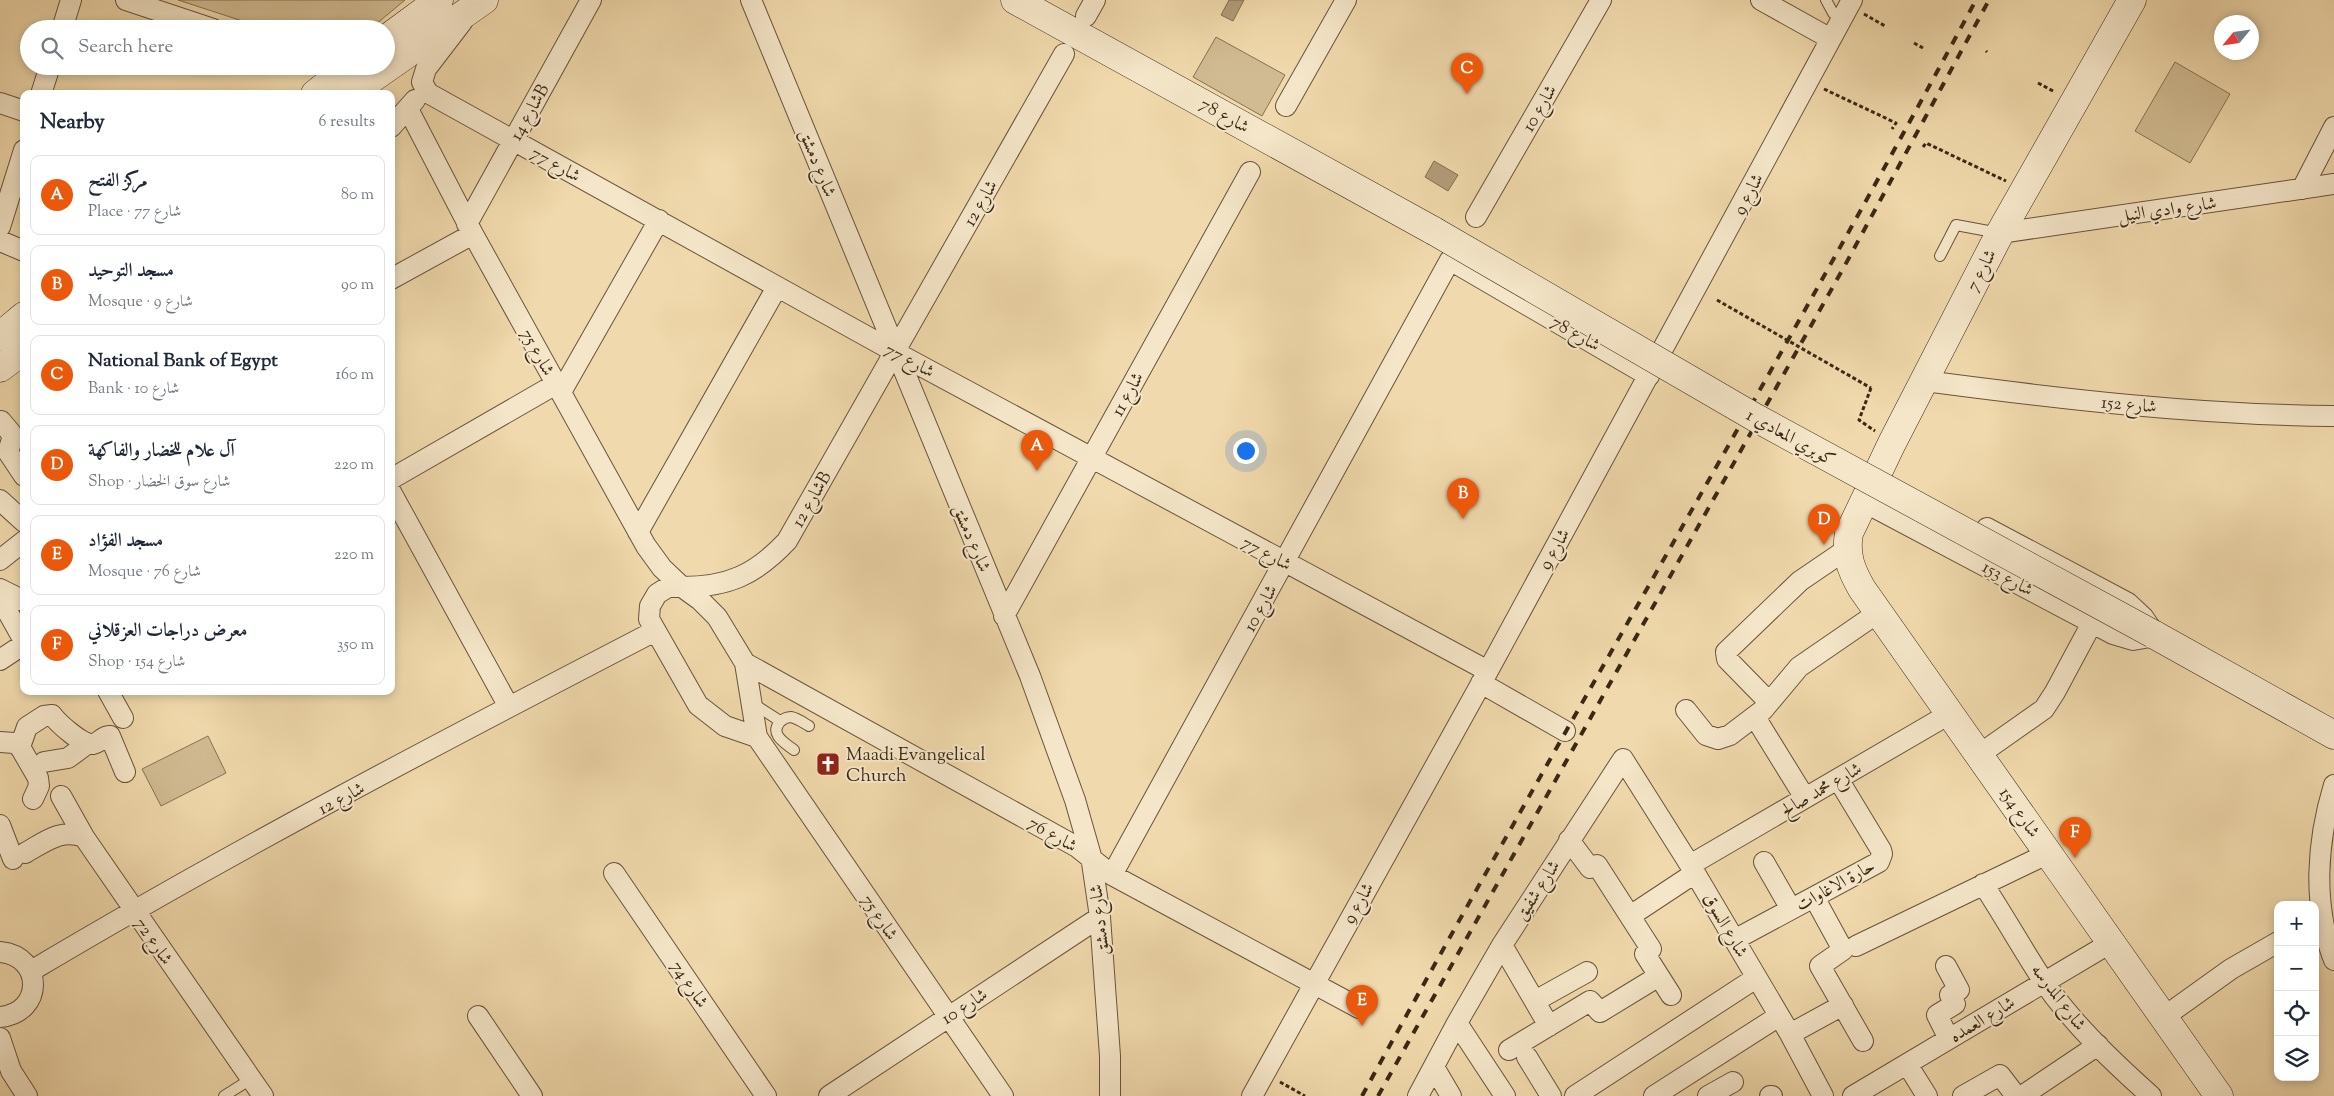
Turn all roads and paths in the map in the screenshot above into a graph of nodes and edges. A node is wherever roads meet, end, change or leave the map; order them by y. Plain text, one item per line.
1 (71, 0) edge
2 (126, 0) edge
3 (440, 0) edge
4 (591, 0) edge
5 (752, 0) edge
6 (1015, 0) edge
7 (1346, 0) edge
8 (1601, 0) edge
9 (1762, 0) edge
10 (1826, 0) edge
11 (1852, 0) edge
12 (2132, 0) edge
13 (479, 4) edge
14 (1842, 19) junction
15 (65, 20) edge
16 (186, 20) edge
17 (395, 32) edge
18 (1831, 39) junction
19 (1914, 43) dead end
20 (1923, 48) dead end
21 (395, 50) edge
22 (1064, 54) dead end
23 (47, 75) edge
24 (348, 75) edge
25 (1808, 82) junction
26 (424, 89) junction
27 (42, 90) edge
28 (322, 90) edge
29 (0, 103) edge
30 (1286, 106) dead end
31 (408, 109) junction
32 (20, 110) edge
33 (395, 123) edge
34 (2334, 127) edge
35 (1892, 129) dead end
36 (514, 140) junction
37 (1923, 147) dead end
38 (20, 163) edge
39 (1250, 172) dead end
40 (2334, 184) edge
41 (2302, 189) junction
42 (2025, 190) junction
43 (1476, 217) dead end
44 (659, 220) junction
45 (0, 227) edge
46 (470, 229) junction
47 (1434, 231) joint
48 (2000, 233) junction
49 (0, 240) edge
50 (20, 249) edge
51 (1940, 256) dead end
52 (1450, 260) joint
53 (395, 276) edge
54 (777, 287) junction
55 (1717, 300) dead end
56 (20, 319) edge
57 (0, 336) edge
58 (895, 352) junction
59 (20, 353) edge
60 (0, 368) edge
61 (1650, 376) junction
62 (1925, 381) junction
63 (559, 388) junction
64 (2334, 416) edge
65 (1, 420) dead end
66 (1892, 443) junction
67 (1092, 458) junction
68 (20, 470) edge
69 (1879, 472) junction
70 (395, 476) edge
71 (395, 499) edge
72 (0, 500) edge
73 (1864, 502) junction
74 (20, 518) edge
75 (638, 532) junction
76 (20, 544) edge
77 (1847, 548) junction
78 (0, 560) edge
79 (1285, 563) junction
80 (682, 587) junction
81 (0, 589) edge
82 (0, 598) edge
83 (20, 599) edge
84 (1879, 612) junction
85 (1004, 616) junction
86 (2092, 624) junction
87 (655, 631) junction
88 (2155, 635) junction
89 (20, 636) edge
90 (20, 646) edge
91 (0, 660) edge
92 (745, 663) junction
93 (1484, 677) junction
94 (110, 695) edge
95 (1769, 702) junction
96 (752, 703) junction
97 (509, 707) junction
98 (1686, 710) dead end
99 (1951, 713) junction
100 (1755, 717) junction
101 (123, 718) dead end
102 (780, 721) junction
103 (809, 726) dead end
104 (1564, 731) dead end
105 (2334, 735) edge
106 (757, 737) junction
107 (0, 742) edge
108 (87, 744) junction
109 (20, 747) junction
110 (794, 750) dead end
111 (1980, 754) junction
112 (1621, 760) joint
113 (44, 762) dead end
114 (124, 772) dead end
115 (1838, 779) junction
116 (2334, 785) edge
117 (61, 796) dead end
118 (1805, 798) junction
119 (33, 799) dead end
120 (0, 825) edge
121 (84, 837) junction
122 (1569, 840) junction
123 (2049, 853) junction
124 (1091, 856) junction
125 (1764, 862) dead end
126 (1693, 869) junction
127 (614, 873) dead end
128 (1112, 875) junction
129 (1983, 884) junction
130 (1814, 897) junction
131 (2319, 901) edge
132 (1791, 909) junction
133 (133, 910) junction
134 (1630, 916) junction
135 (1100, 917) junction
136 (2319, 924) edge
137 (1734, 940) junction
138 (2112, 942) junction
139 (2274, 944) edge
140 (1502, 945) junction
141 (1856, 946) dead end
142 (0, 952) edge
143 (2334, 960) edge
144 (1946, 966) dead end
145 (31, 971) junction
146 (1587, 972) dead end
147 (1659, 976) junction
148 (1756, 978) junction
149 (2045, 982) junction
150 (1313, 984) junction
151 (1671, 995) dead end
152 (1535, 1001) junction
153 (1843, 1005) junction
154 (1359, 1008) dead end
155 (0, 1016) edge
156 (478, 1016) dead end
157 (948, 1016) junction
158 (1779, 1016) junction
159 (2164, 1017) junction
160 (1457, 1023) junction
161 (1549, 1026) junction
162 (1790, 1034) junction
163 (0, 1038) edge
164 (1949, 1039) junction
165 (1863, 1041) dead end
166 (2098, 1045) junction
167 (1907, 1064) junction
168 (1434, 1067) junction
169 (1264, 1073) junction
170 (250, 1078) junction
171 (1733, 1082) dead end
172 (1874, 1091) edge
173 (1587, 1093) edge
174 (2212, 1094) edge
175 (27, 1096) edge
176 (224, 1096) edge
177 (263, 1096) edge
178 (532, 1096) edge
179 (766, 1096) edge
180 (829, 1096) edge
181 (1003, 1096) edge
182 (1110, 1096) edge
183 (1252, 1096) edge
184 (1305, 1096) edge
185 (1418, 1096) edge
186 (1451, 1096) edge
187 (1505, 1096) edge
188 (1551, 1096) edge
189 (1654, 1096) edge
190 (1708, 1096) edge
191 (1823, 1096) edge
192 (1853, 1096) edge
193 (1927, 1096) edge
194 (1964, 1096) edge
195 (2016, 1096) edge
196 (2022, 1096) edge
197 (2152, 1096) edge

1 - 15 street
2 - 16 street
3 - 17 street
4 - 36 street, شارع 14B
5 - 58 street, شارع دمشق
6 - 47 street, شارع 78
7 - 30 street
8 - 43 street, شارع 10
9 - 18 street
10 - 14 lane
11 - 14 street, شارع 9
12 - 42 street, شارع 7
13 - 21 street
13 - 26 street
14 - 18 street, شارع 9
18 - 25 street, شارع 9
19 - 20 path
22 - 58 street, شارع 12
23 - 27 street
24 - 28 street
25 - 35 path
25 - 61 street, شارع 9
26 - 31 street
26 - 36 street, شارع 77
29 - 32 street
31 - 33 street
31 - 46 street, شارع 75
34 - 41 street
36 - 44 street, شارع 77
36 - 46 street, شارع 14B
37 - 42 path
38 - 45 street
39 - 67 street, شارع 11
40 - 41 street, شارع وادي النيل
41 - 48 street, شارع وادي النيل
42 - 48 street, شارع 7
44 - 54 street, شارع 77
44 - 63 street
46 - 53 street
46 - 63 street, شارع 75
47 - 88 street, كوبري المعادي 1, bridge
48 - 51 lane
48 - 62 street, شارع 7
49 - 50 street
52 - 61 street, شارع 78
52 - 79 street, شارع 10
54 - 58 street, شارع 77
54 - 75 street
55 - 66 path, bridge
56 - 57 street
58 - 67 street, شارع 77
58 - 80 street, شارع 12B
58 - 85 street, شارع دمشق
59 - 60 street
61 - 93 street, شارع 9
62 - 64 street, شارع 152
62 - 66 street, شارع 7
63 - 70 street
63 - 75 street, شارع 75
65 - 68 street
66 - 69 street, شارع 7
67 - 79 street, شارع 77
67 - 85 street, شارع 11
69 - 73 street, شارع 7
69 - 88 street, شارع 153
71 - 97 street
72 - 74 street
73 - 77 street, شارع 7
73 - 86 street, شارع 153
75 - 80 street, شارع 75
76 - 78 street
77 - 84 street, شارع 154
77 - 95 street
79 - 93 street, شارع 77
79 - 128 street, شارع 10
80 - 87 street
80 - 92 street, شارع 75
81 - 83 street
82 - 89 street
84 - 95 street
84 - 99 street, شارع 154
85 - 124 street, شارع دمشق
86 - 88 street, شارع 153
86 - 111 street
87 - 97 street, شارع 12
87 - 106 street
88 - 105 street, شارع 153
90 - 91 street
92 - 96 street, شارع 75
92 - 124 street, شارع 76
93 - 104 street, شارع 77
93 - 150 street, شارع 9
94 - 101 street
95 - 100 street
96 - 102 lane
96 - 106 street, شارع 75
97 - 133 street, شارع 12
98 - 100 street
99 - 111 street, شارع 154
99 - 115 street, شارع محمد صالح
100 - 118 street
102 - 103 lane
102 - 110 lane
106 - 157 street, شارع 75
107 - 109 street
108 - 109 street
108 - 113 street
108 - 114 street
109 - 119 street
111 - 123 street, شارع 154
112 - 122 street, شارع شفيق
112 - 126 street, شارع السوق
115 - 118 street, شارع محمد صالح
115 - 130 street, حارة الاغاوات
116 - 131 street
117 - 121 street, شارع 72
118 - 126 street, شارع محمد صالح
120 - 121 street
121 - 133 street, شارع 72
122 - 134 street
122 - 140 street, شارع شفيق
123 - 129 street
123 - 138 street, شارع 154
124 - 128 street, شارع 76
124 - 135 street, شارع دمشق
125 - 132 street
126 - 134 street, شارع محمد صالح
126 - 137 street, شارع السوق
127 - 179 street, شارع 74
128 - 150 street, شارع 76
129 - 141 street
129 - 149 street, شارع المدرسه
130 - 132 street, حارة الاغاوات
130 - 153 street
132 - 137 street, حارة الاغاوات
133 - 145 street, شارع 12
133 - 170 street, شارع 72
134 - 147 street
135 - 157 street, شارع 10
135 - 182 street, شارع دمشق
136 - 143 street
137 - 148 street, شارع السوق
138 - 149 street, شارع العمده
138 - 159 street, شارع 154
139 - 159 street
140 - 152 street
140 - 160 street, شارع شفيق
142 - 145 street
144 - 164 street
145 - 155 street
146 - 152 street
147 - 151 street
147 - 161 street
148 - 158 street, شارع السوق
148 - 173 street
149 - 164 street, شارع العمده
149 - 166 street, شارع المدرسه
150 - 154 street, شارع 76
150 - 169 street, شارع 9
152 - 161 street
153 - 162 street
153 - 165 street
156 - 178 street
157 - 180 street, شارع 10
157 - 181 street, شارع 75
158 - 162 street, شارع السوق
158 - 189 street
159 - 174 street, شارع 154
160 - 168 street, شارع شفيق
160 - 187 street
161 - 188 street
162 - 191 street, شارع السوق
163 - 175 street
164 - 167 street, شارع العمده
166 - 196 street
166 - 197 street, شارع المدرسه
167 - 172 street, شارع العمده
167 - 193 street
168 - 185 street, شارع شفيق
168 - 186 street
169 - 183 street, شارع 9
169 - 184 path
170 - 176 lane
170 - 177 street, شارع 72
171 - 190 street
172 - 192 street, شارع العمده
194 - 195 street

